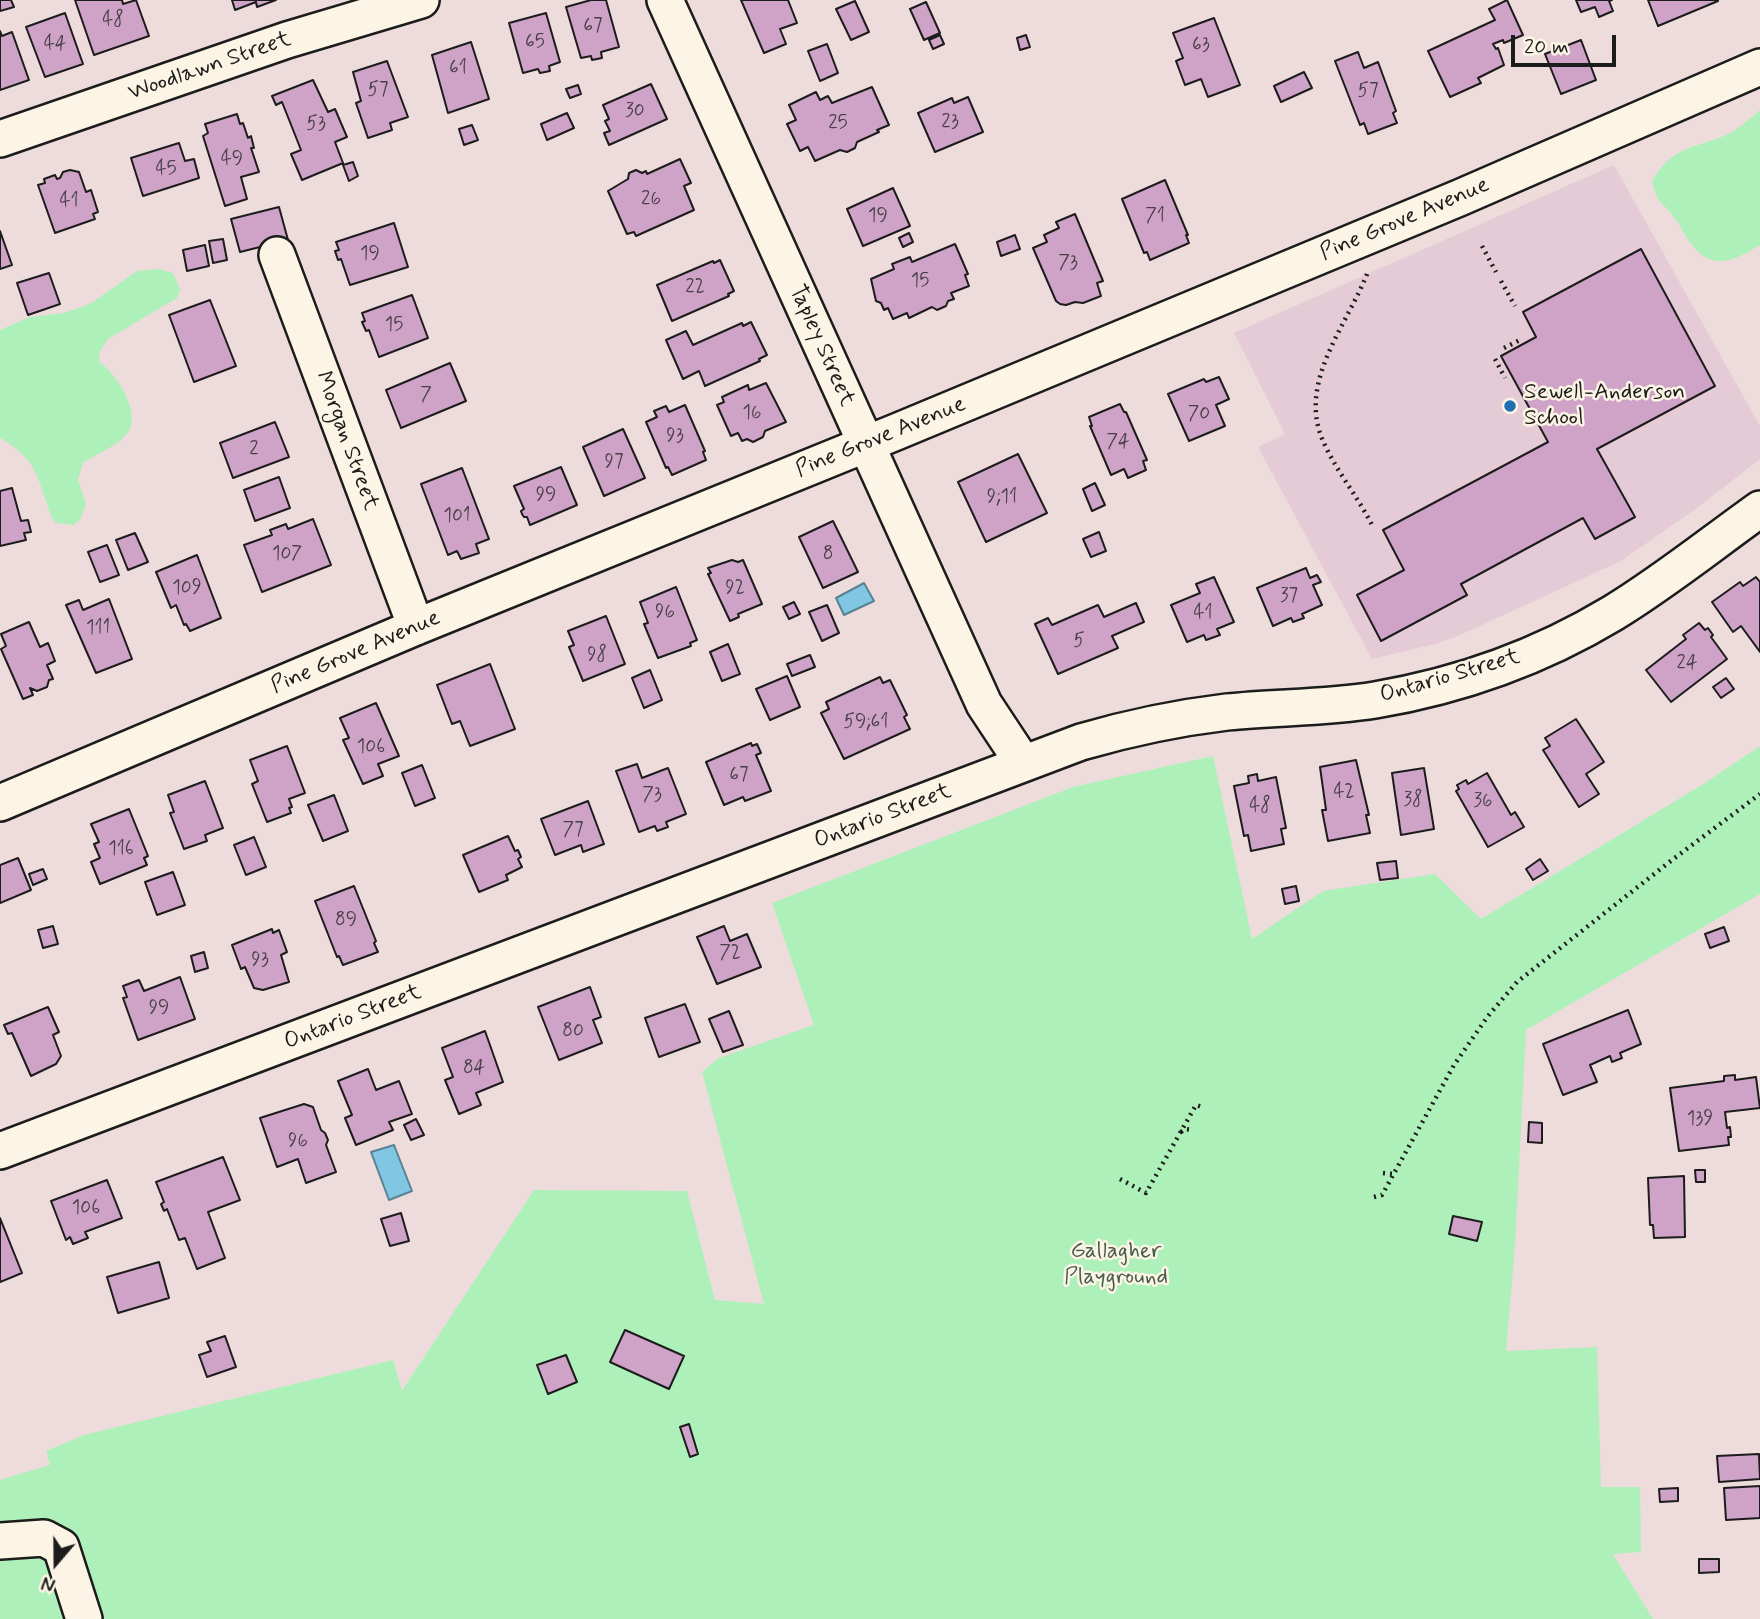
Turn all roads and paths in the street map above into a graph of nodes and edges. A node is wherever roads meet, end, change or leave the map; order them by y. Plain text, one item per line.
1 (421, 0) edge
2 (665, 0) edge
3 (372, 7) edge
4 (1760, 67) edge
5 (0, 139) edge
6 (1385, 228) junction
7 (1482, 246) dead end
8 (277, 255) dead end
9 (1496, 272) dead end
10 (1500, 281) dead end
11 (1515, 306) dead end
12 (1520, 340) dead end
13 (1504, 348) dead end
14 (1495, 359) dead end
15 (1505, 379) dead end
16 (865, 444) junction
17 (1760, 509) edge
18 (1372, 525) dead end
19 (415, 627) junction
20 (1023, 763) junction
21 (1760, 794) edge
22 (0, 802) edge
23 (1202, 1107) dead end
24 (1193, 1130) dead end
25 (1180, 1133) junction
26 (0, 1151) edge
27 (1383, 1173) dead end
28 (1394, 1174) junction
29 (1120, 1180) dead end
30 (1374, 1197) dead end
31 (0, 1541) edge
32 (84, 1619) edge

1 - 3 street, Woodlawn Street
2 - 16 street, Tapley Street
3 - 5 street, Woodlawn Street
4 - 6 street, Pine Grove Avenue
6 - 16 street, Pine Grove Avenue
6 - 18 path
7 - 9 path
8 - 19 street, Morgan Street
10 - 11 path
12 - 13 path
14 - 15 path
16 - 19 street, Pine Grove Avenue
16 - 20 street, Tapley Street
17 - 20 street, Ontario Street
19 - 22 street, Pine Grove Avenue
20 - 26 street, Ontario Street
21 - 28 path
23 - 25 path
24 - 25 path
25 - 29 path
27 - 28 path
28 - 30 path
31 - 32 street

